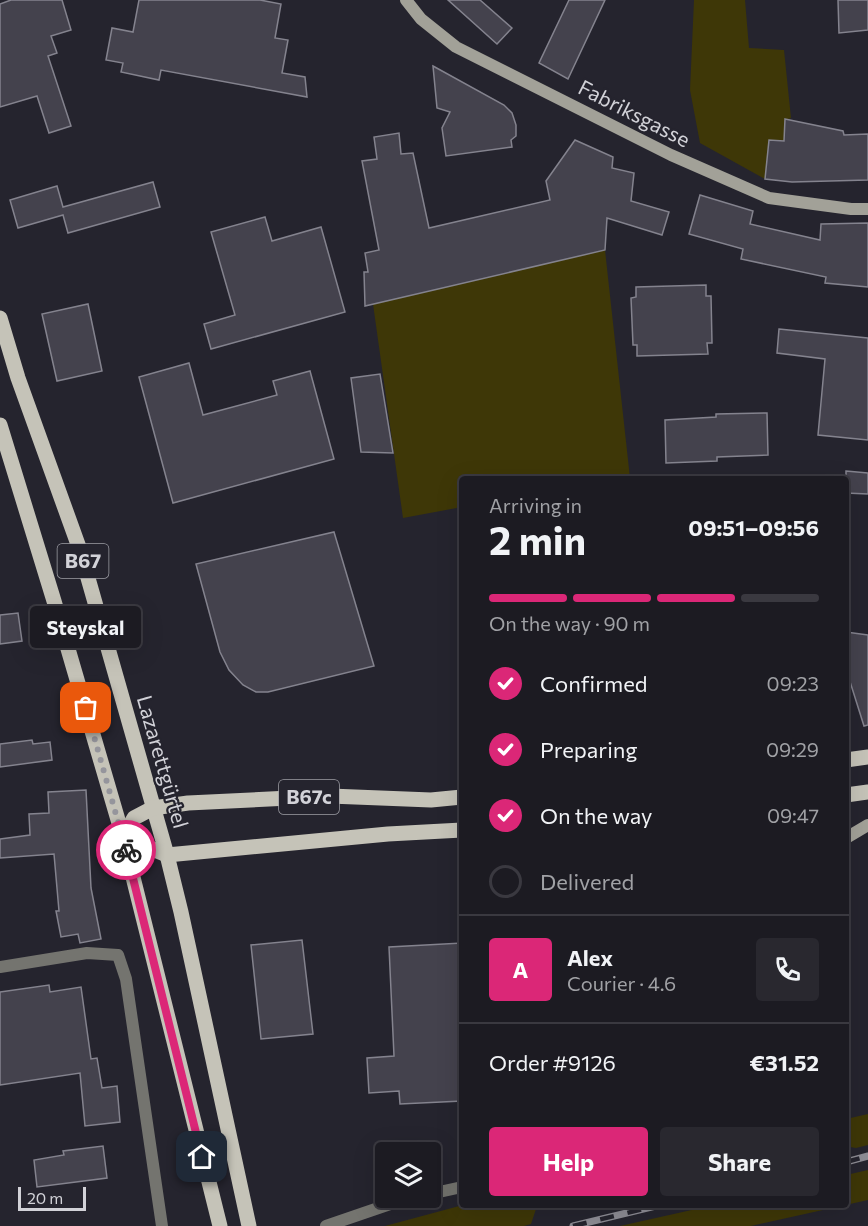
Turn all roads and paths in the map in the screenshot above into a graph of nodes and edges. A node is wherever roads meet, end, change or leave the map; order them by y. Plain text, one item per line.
1 (405, 0) edge
2 (868, 209) edge
3 (0, 318) edge
4 (0, 425) edge
5 (868, 757) edge
6 (849, 760) edge
7 (868, 792) edge
8 (849, 795) edge
9 (459, 797) edge
10 (153, 808) junction
11 (868, 825) edge
12 (459, 830) edge
13 (849, 836) edge
14 (123, 837) junction
15 (167, 855) junction
16 (0, 967) edge
17 (459, 1188) edge
18 (441, 1192) edge
19 (381, 1208) edge
20 (162, 1226) edge
21 (220, 1226) edge
22 (249, 1226) edge
23 (326, 1226) edge

1 - 2 street, Fabriksgasse
3 - 10 main road, Lazarettgürtel / B67
4 - 14 main road, B67
5 - 6 main road
7 - 8 main road
9 - 10 main road, B67c
10 - 14 main road, B67c
10 - 15 main road, Lazarettgürtel / B67
11 - 13 street
12 - 15 main road, B67c
14 - 15 main road, B67c
14 - 21 main road, B67
15 - 22 main road, Lazarettgürtel / B67
16 - 20 street
17 - 18 street
19 - 23 street

